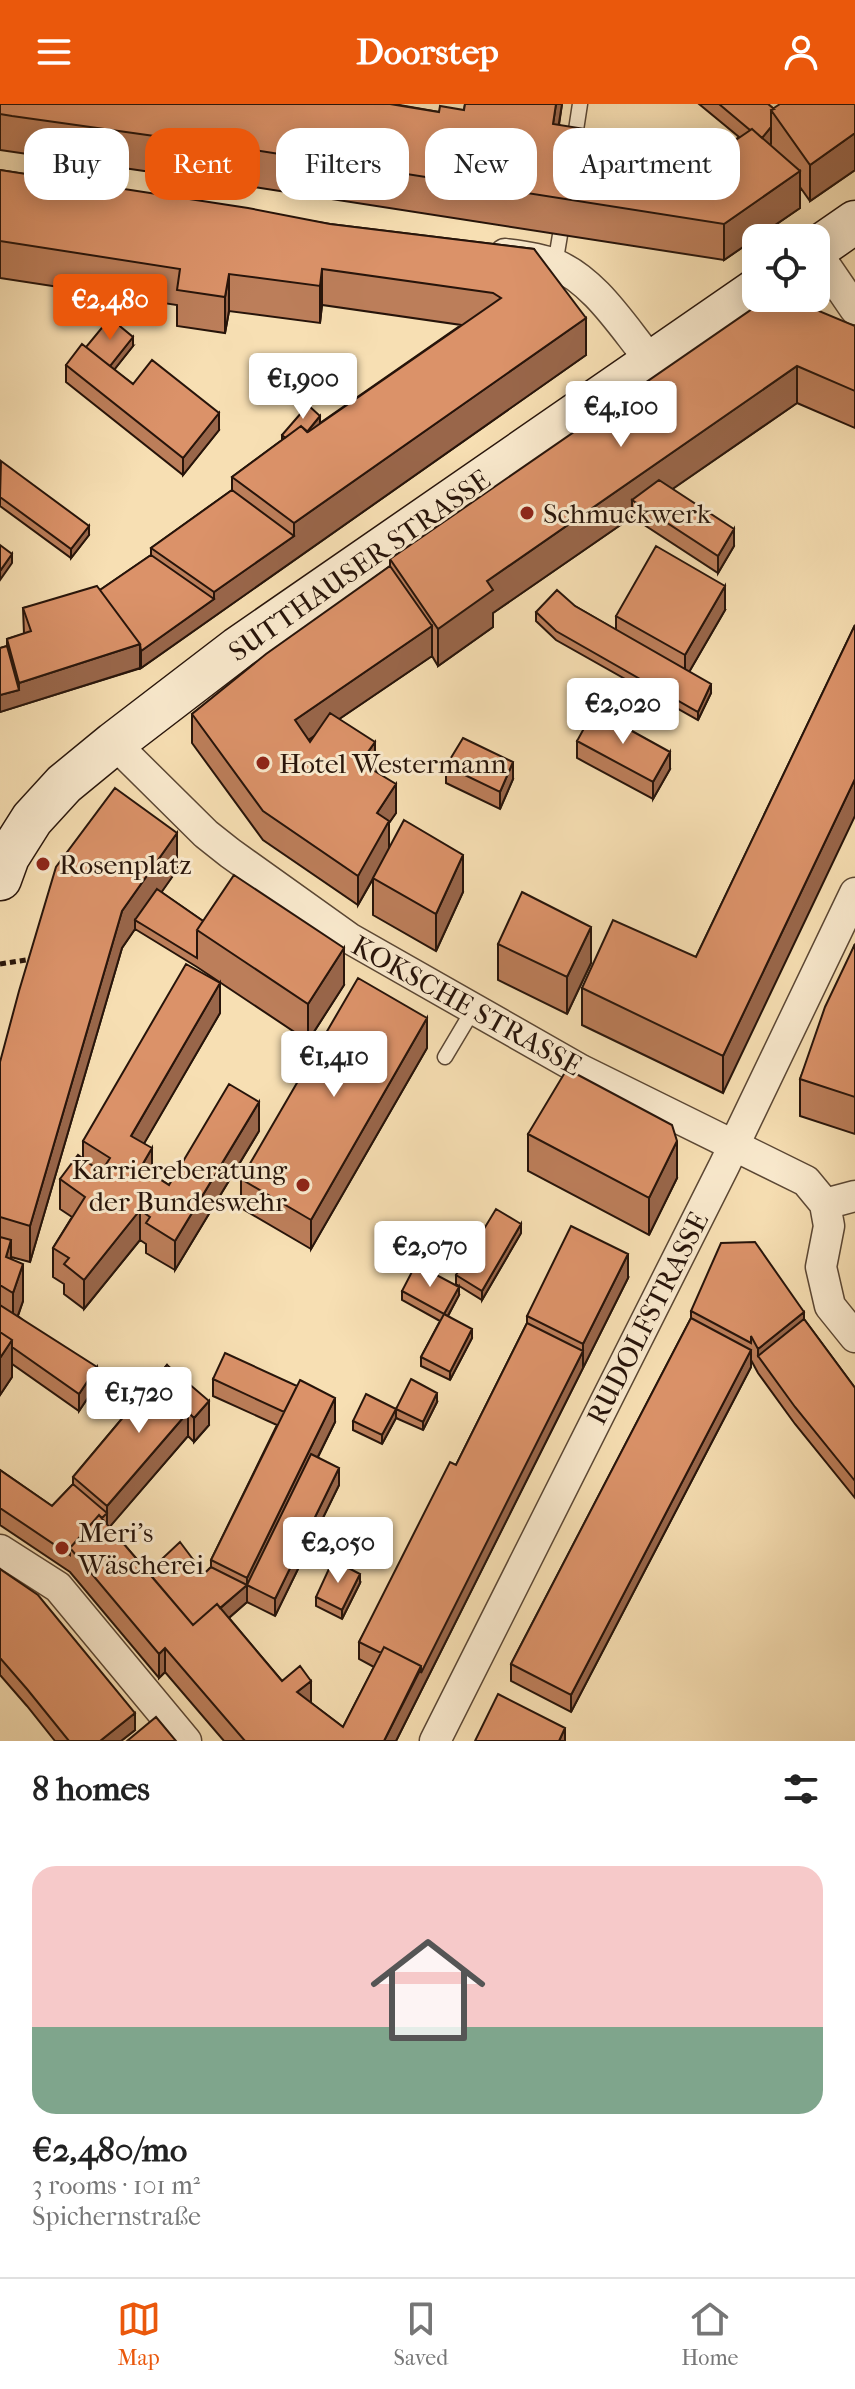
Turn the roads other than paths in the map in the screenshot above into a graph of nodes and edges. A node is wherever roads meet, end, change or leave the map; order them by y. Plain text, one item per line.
1 (580, 104) edge
2 (576, 128) edge
3 (855, 222) edge
4 (560, 235) edge
5 (830, 241) edge
6 (470, 248) edge
7 (555, 265) junction
8 (830, 272) edge
9 (742, 300) edge
10 (855, 309) edge
11 (652, 362) junction
12 (114, 743) junction
13 (0, 879) edge
14 (855, 893) edge
15 (473, 1010) junction
16 (445, 1057) dead end
17 (734, 1146) junction
18 (855, 1196) edge
19 (825, 1204) junction
20 (855, 1337) edge
21 (0, 1550) edge
22 (186, 1741) edge
23 (435, 1741) edge

1 - 2 lane
3 - 5 street
4 - 7 lane
6 - 7 street
7 - 11 street
8 - 10 street
9 - 11 street, SUTTHAUSER STRASSE
11 - 12 street, SUTTHAUSER STRASSE
12 - 13 street, SUTTHAUSER STRASSE
12 - 15 street, KOKSCHE STRASSE
14 - 17 street, RUDOLFSTRASSE
15 - 16 lane
15 - 17 street, KOKSCHE STRASSE
17 - 19 street, KOKSCHE STRASSE
17 - 23 street, RUDOLFSTRASSE
18 - 19 street
19 - 20 street
21 - 22 street

